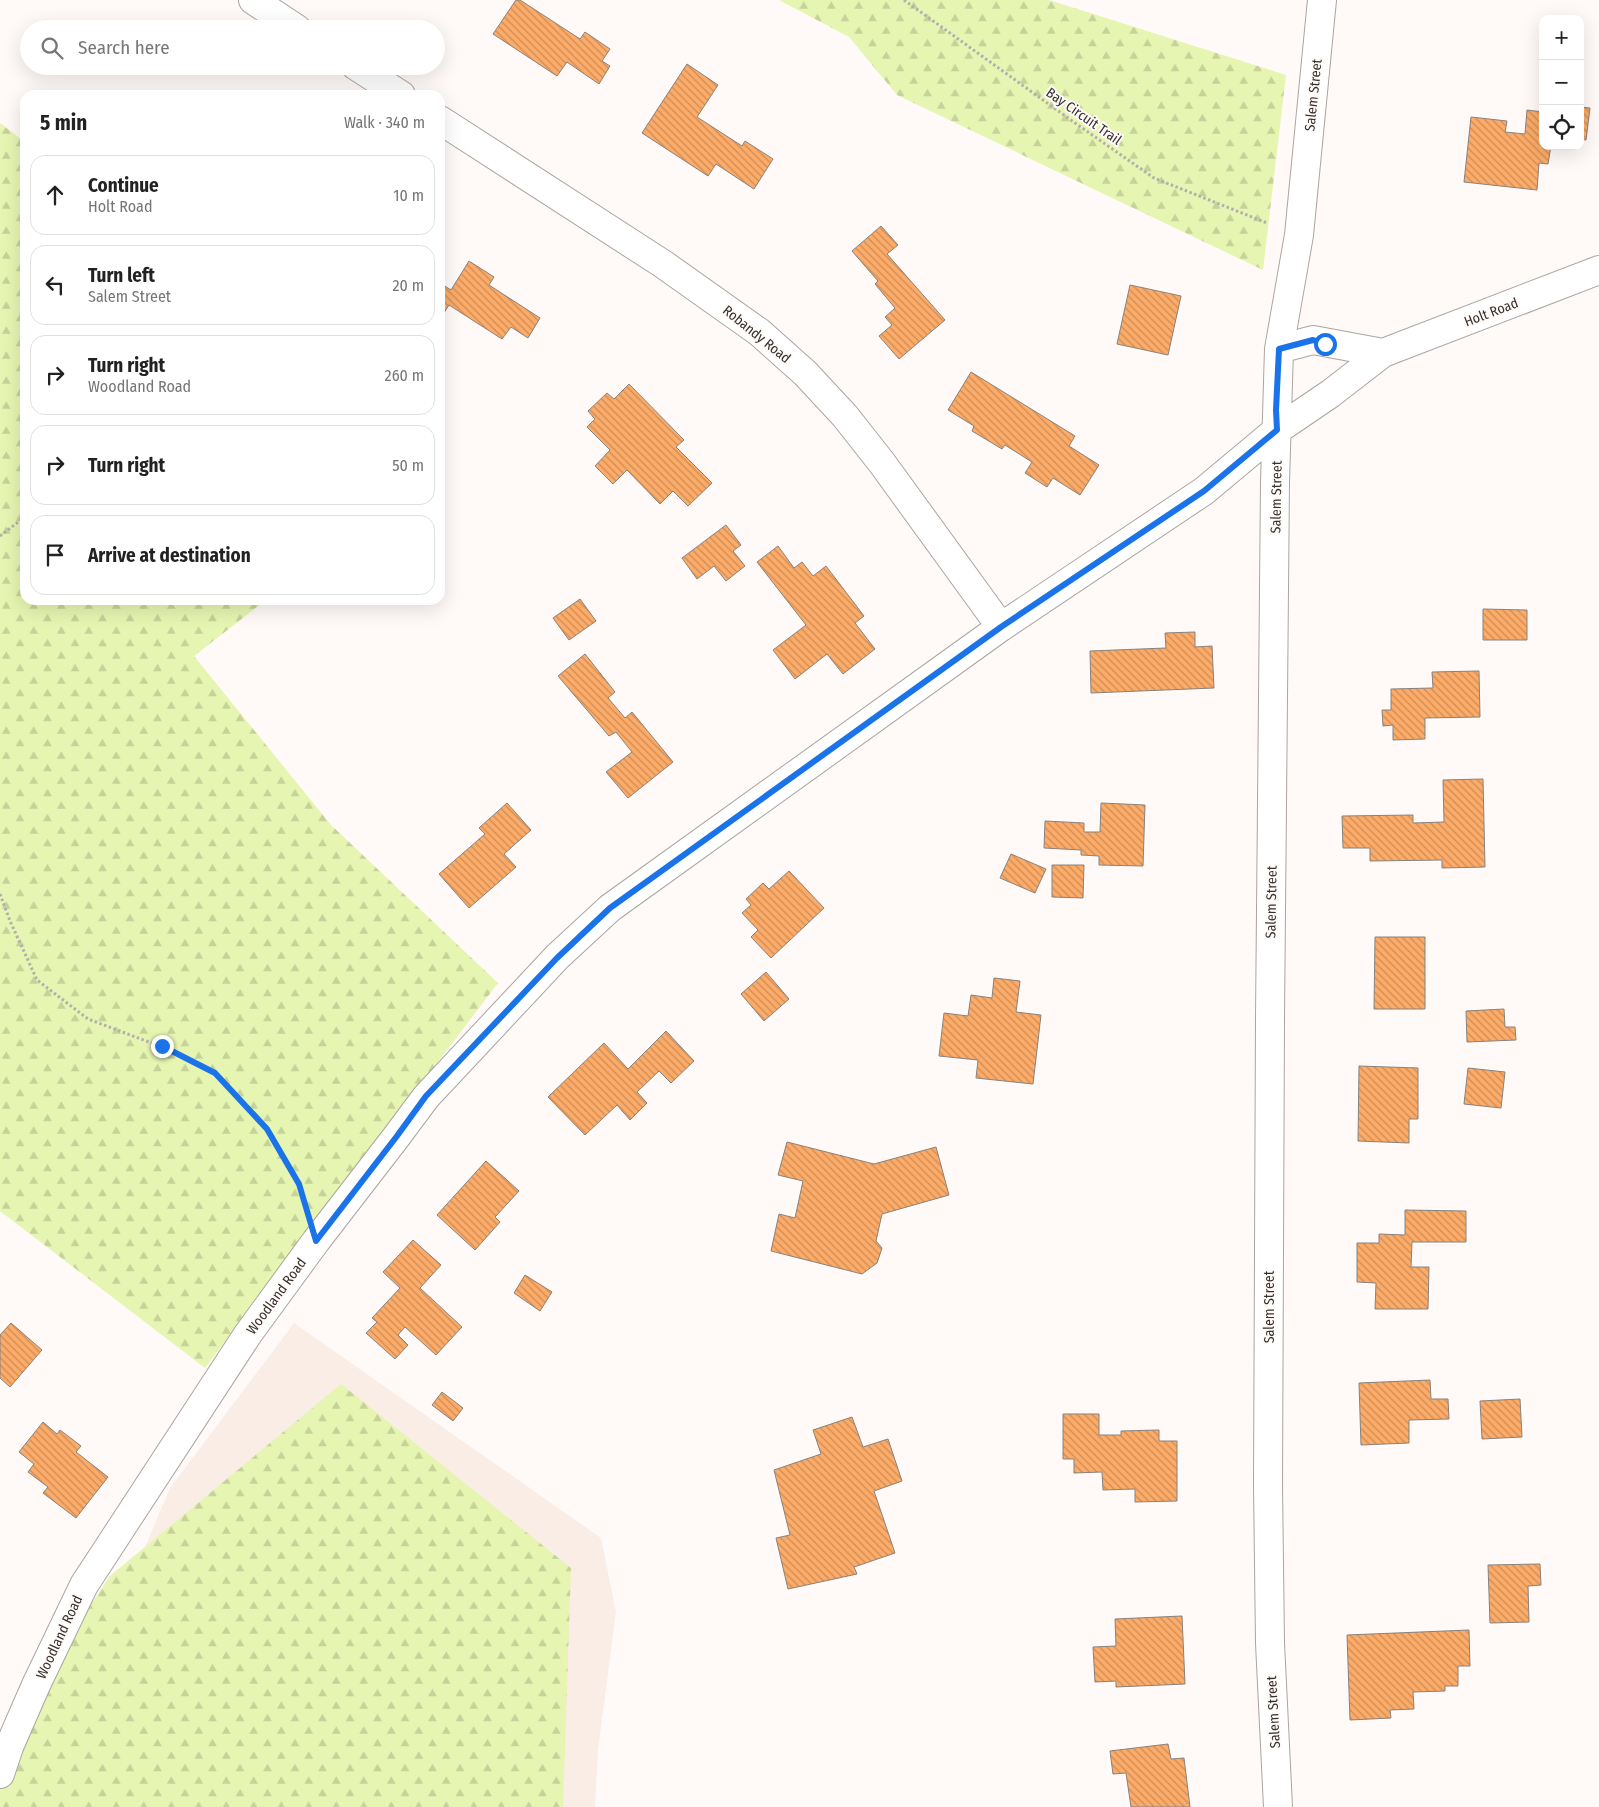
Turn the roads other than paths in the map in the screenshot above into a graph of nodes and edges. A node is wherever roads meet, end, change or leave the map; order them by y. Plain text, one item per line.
1 (253, 0) edge
2 (1322, 0) edge
3 (283, 20) edge
4 (370, 75) edge
5 (393, 90) edge
6 (445, 123) edge
7 (1599, 270) edge
8 (1279, 349) junction
9 (1383, 354) junction
10 (1277, 430) junction
11 (1001, 627) junction
12 (0, 1774) edge
13 (1278, 1807) edge

1 - 3 street
2 - 8 street, Salem Street
4 - 5 street
6 - 11 street, Robandy Road
7 - 9 street, Holt Road
8 - 9 street
8 - 10 street, Salem Street
9 - 10 street, Holt Road
10 - 11 street, Woodland Road
10 - 13 street, Salem Street
11 - 12 street, Woodland Road

